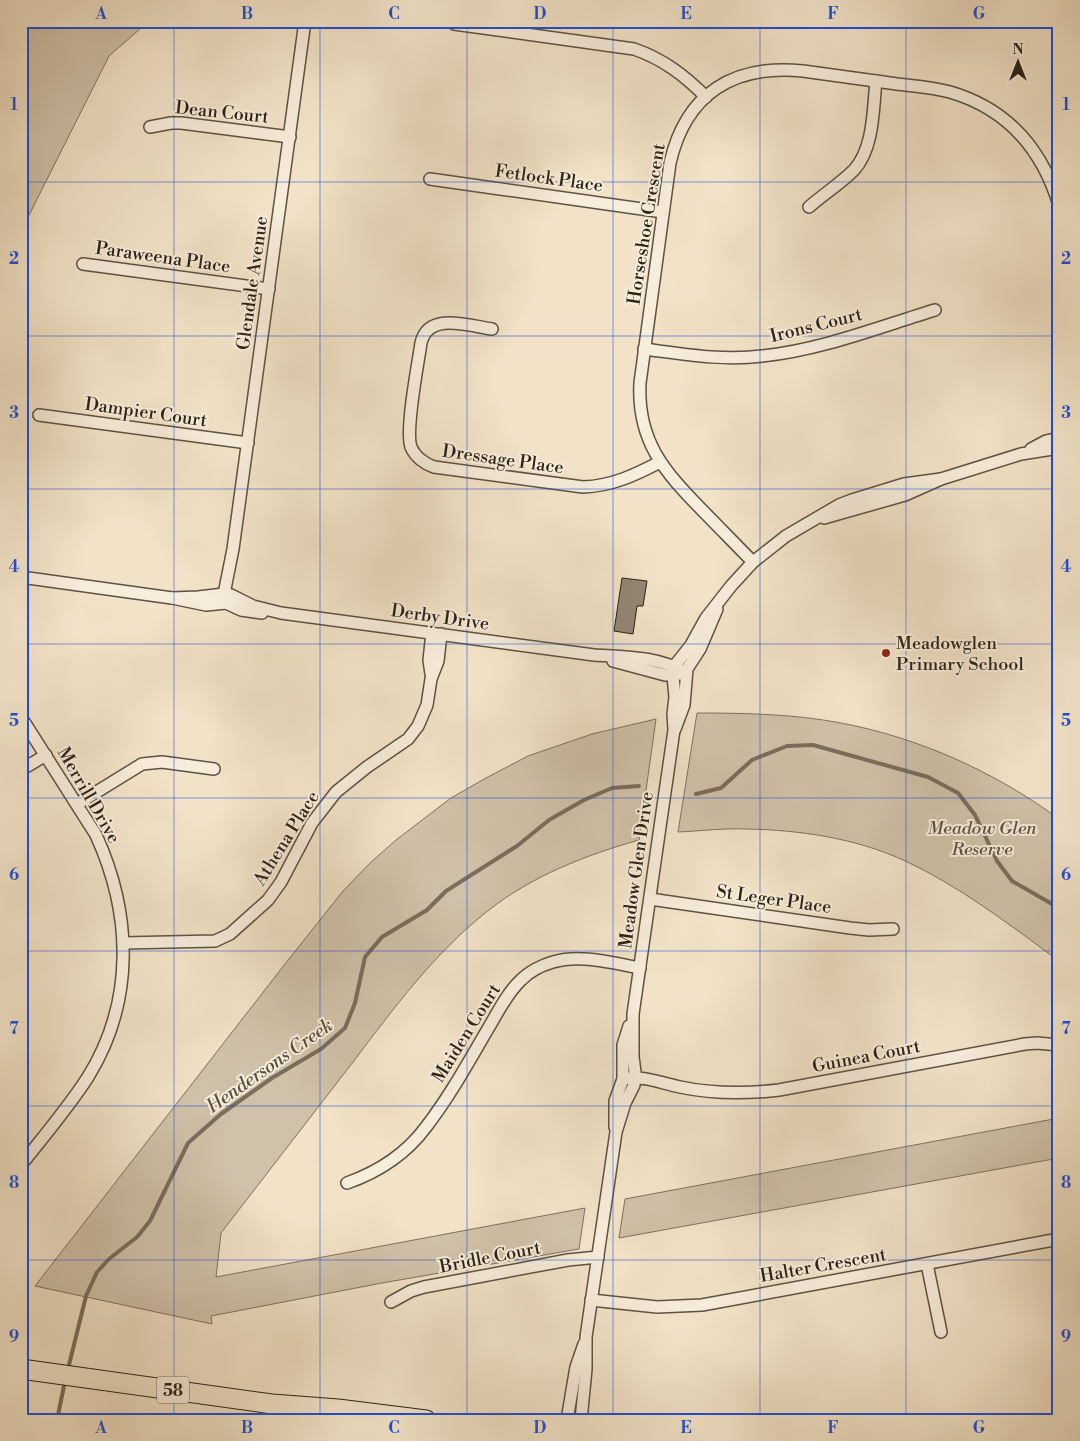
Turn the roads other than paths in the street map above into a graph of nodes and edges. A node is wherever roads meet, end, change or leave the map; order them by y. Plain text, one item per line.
1 (305, 21) edge
2 (454, 24) dead end
3 (876, 81) junction
4 (706, 97) junction
5 (150, 127) dead end
6 (290, 137) junction
7 (430, 179) dead end
8 (1059, 205) edge
9 (809, 206) dead end
10 (663, 212) junction
11 (83, 264) dead end
12 (269, 289) junction
13 (935, 310) dead end
14 (492, 329) dead end
15 (644, 349) junction
16 (39, 415) dead end
17 (1059, 438) edge
18 (248, 443) junction
19 (1059, 448) edge
20 (1021, 454) junction
21 (660, 462) junction
22 (753, 562) junction
23 (21, 577) edge
24 (227, 597) junction
25 (721, 599) junction
26 (436, 634) junction
27 (674, 671) junction
28 (686, 673) junction
29 (21, 717) edge
30 (674, 730) junction
31 (46, 754) junction
32 (214, 768) dead end
33 (21, 770) edge
34 (77, 804) junction
35 (650, 899) junction
36 (893, 929) dead end
37 (123, 943) junction
38 (640, 968) junction
39 (1059, 1046) edge
40 (631, 1080) junction
41 (21, 1165) edge
42 (347, 1183) dead end
43 (1059, 1239) edge
44 (598, 1257) junction
45 (927, 1264) junction
46 (591, 1300) junction
47 (391, 1302) dead end
48 (940, 1332) dead end
49 (586, 1338) junction
50 (21, 1369) edge
51 (272, 1404) junction
52 (349, 1420) edge
53 (426, 1420) edge
54 (567, 1420) edge
55 (581, 1420) edge

1 - 6 street, Glendale Avenue
2 - 4 street
3 - 4 street, Horseshoe Crescent
3 - 8 street, Horseshoe Crescent
3 - 9 street
4 - 10 street, Horseshoe Crescent
5 - 6 street, Dean Court
6 - 12 street, Glendale Avenue
7 - 10 street, Fetlock Place
10 - 15 street, Horseshoe Crescent
11 - 12 street, Paraweena Place
12 - 18 street, Glendale Avenue
13 - 15 street, Irons Court
14 - 21 street, Dressage Place
15 - 21 street, Horseshoe Crescent
16 - 18 street, Dampier Court
17 - 20 street, Meadow Glen Drive
18 - 24 street, Glendale Avenue
19 - 20 street, Meadow Glen Drive
20 - 22 street, Meadow Glen Drive
21 - 22 street, Horseshoe Crescent
22 - 25 street, Meadow Glen Drive
23 - 24 street
24 - 26 street, Derby Drive
25 - 27 street, Meadow Glen Drive
25 - 28 street, Meadow Glen Drive
26 - 27 street, Derby Drive
26 - 37 street, Athena Place
27 - 28 street, Derby Drive
27 - 30 street, Meadow Glen Drive
28 - 30 street, Meadow Glen Drive
29 - 31 street, Merrill Drive
30 - 35 street, Meadow Glen Drive
31 - 33 street
31 - 34 street, Merrill Drive
32 - 34 street
34 - 37 street, Merrill Drive
35 - 36 street, St Leger Place
35 - 38 street, Meadow Glen Drive
37 - 41 street, Merrill Drive
38 - 40 street, Meadow Glen Drive
38 - 42 street, Maiden Court
39 - 40 street, Guinea Court
40 - 44 street, Meadow Glen Drive
43 - 45 street, Halter Crescent
44 - 46 street, Meadow Glen Drive
44 - 47 street, Bridle Court
45 - 46 street, Halter Crescent
45 - 48 street
46 - 49 street, Meadow Glen Drive
49 - 54 street, Meadow Glen Drive
49 - 55 street, Meadow Glen Drive
50 - 51 main road, 58
51 - 52 main road, 58
51 - 53 main road, 58

